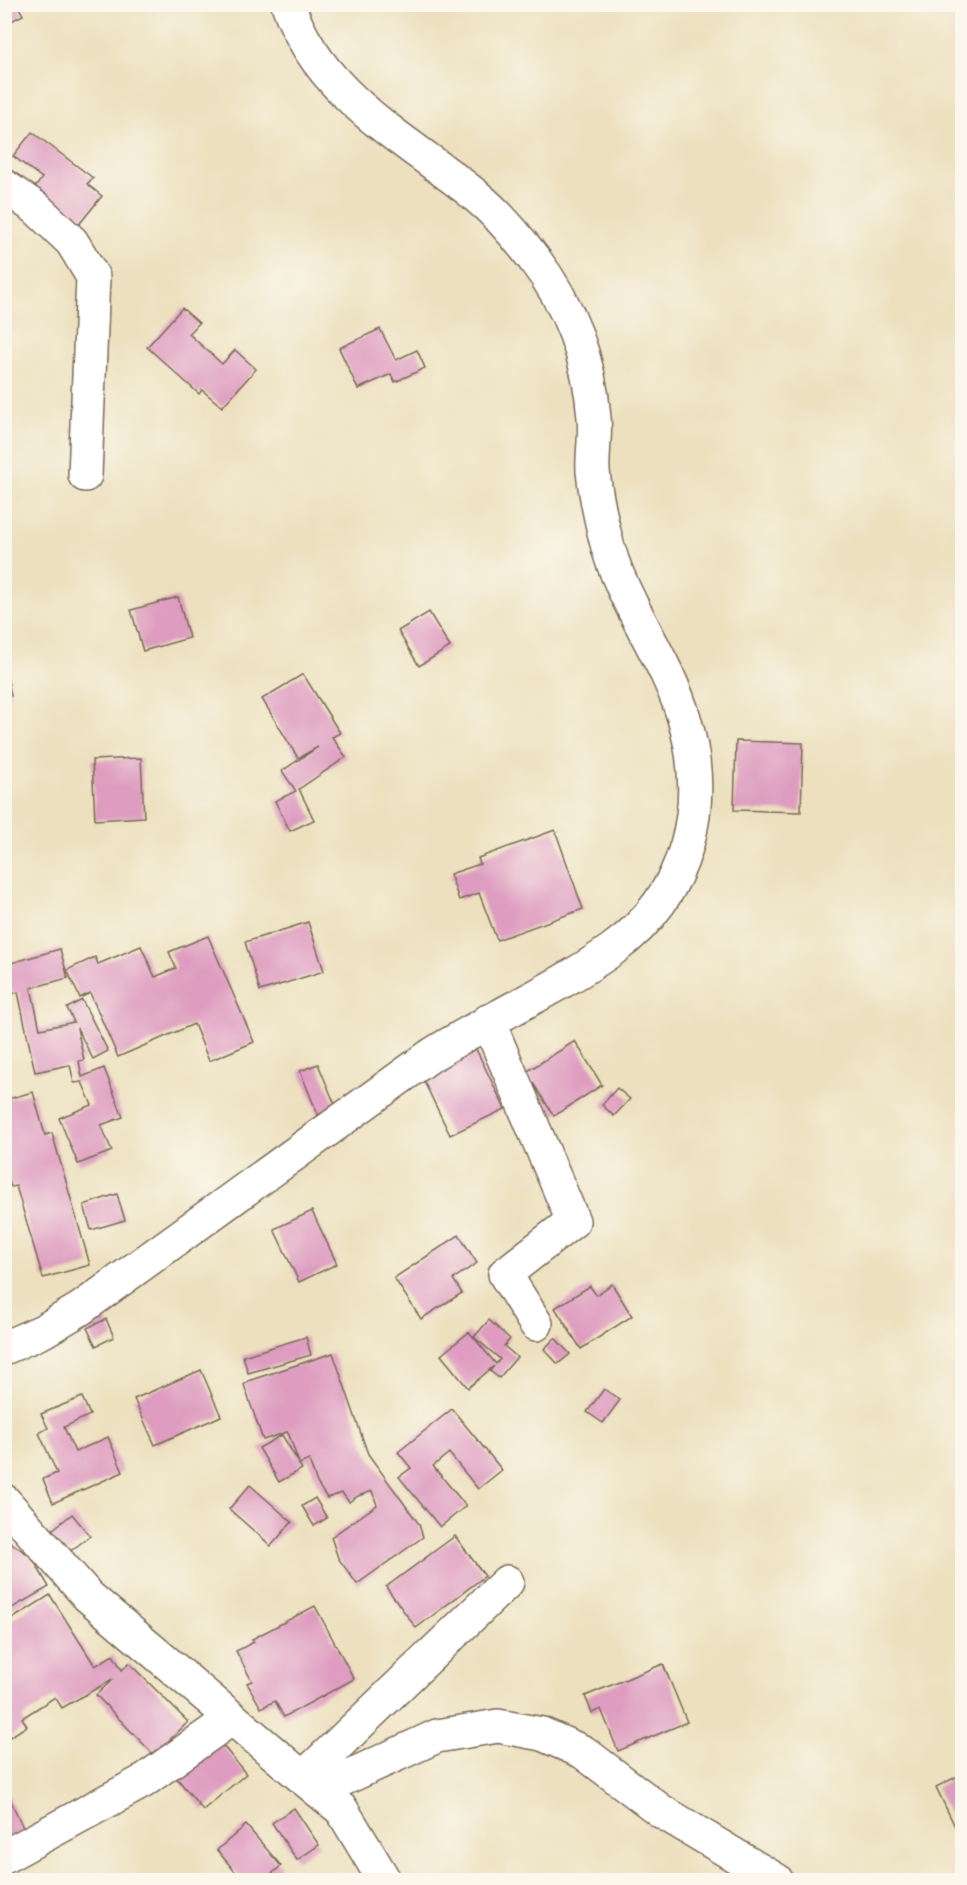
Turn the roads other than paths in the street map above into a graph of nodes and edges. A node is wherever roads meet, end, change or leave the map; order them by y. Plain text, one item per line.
1 (288, 4) edge
2 (4, 186) edge
3 (85, 475) dead end
4 (488, 1021) junction
5 (536, 1324) dead end
6 (4, 1348) edge
7 (4, 1501) edge
8 (507, 1582) dead end
9 (232, 1718) junction
10 (303, 1778) junction
11 (4, 1857) edge
12 (384, 1881) edge
13 (776, 1881) edge

1 - 4 street
2 - 3 street
4 - 5 street
4 - 6 street
7 - 9 street
8 - 10 street
9 - 10 street
9 - 11 street
10 - 12 street
10 - 13 street

